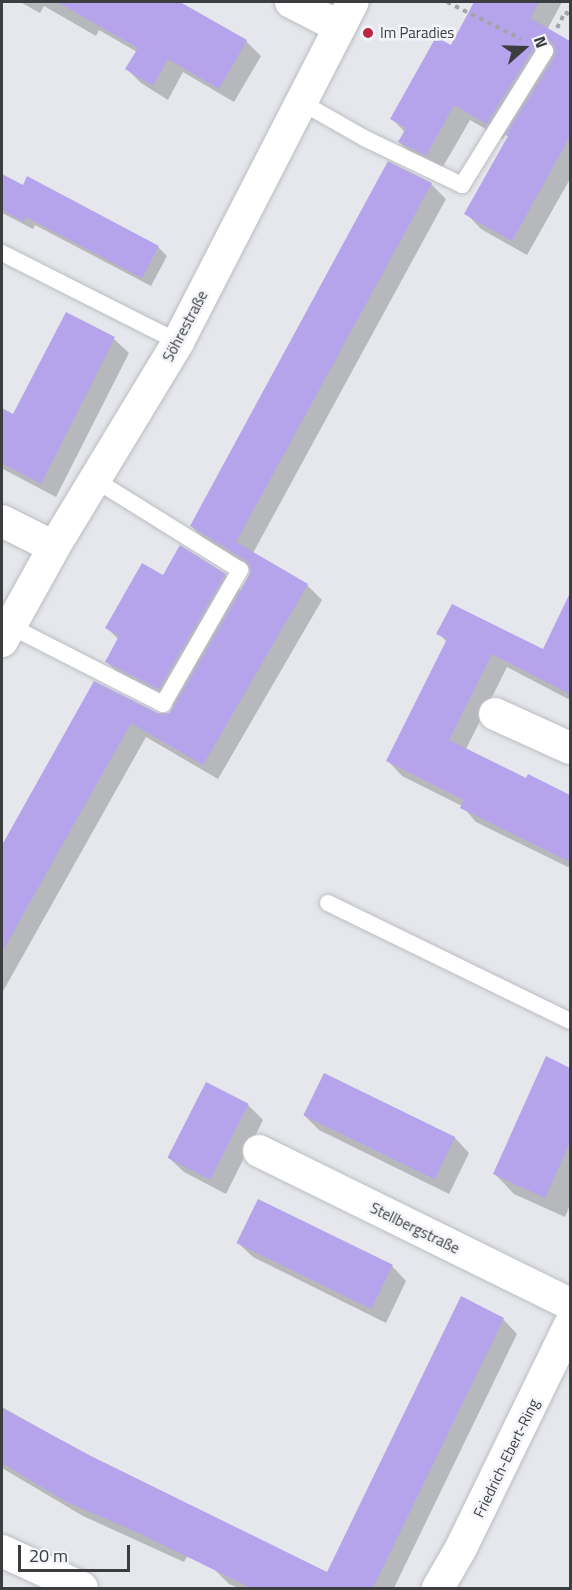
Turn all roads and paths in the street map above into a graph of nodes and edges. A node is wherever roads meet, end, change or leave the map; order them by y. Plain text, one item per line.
1 (291, 2) edge
2 (447, 2) edge
3 (346, 14) edge
4 (570, 15) edge
5 (545, 51) junction
6 (301, 102) junction
7 (2, 253) edge
8 (178, 342) junction
9 (94, 479) junction
10 (2, 520) edge
11 (54, 546) junction
12 (6, 633) edge
13 (495, 714) dead end
14 (570, 748) edge
15 (328, 903) dead end
16 (570, 1021) edge
17 (260, 1151) dead end
18 (570, 1304) edge
19 (570, 1325) edge
20 (2, 1551) edge
21 (82, 1588) edge
22 (438, 1588) edge

1 - 3 street
2 - 5 path
3 - 6 street, Söhrestraße
4 - 5 path
5 - 6 lane
6 - 8 street, Söhrestraße
7 - 8 lane
8 - 9 street, Söhrestraße
9 - 11 street, Söhrestraße
9 - 12 lane
10 - 11 street
11 - 12 street, Söhrestraße
13 - 14 street
15 - 16 lane
17 - 18 street, Stellbergstraße
19 - 22 street, Friedrich-Ebert-Ring
20 - 21 street

